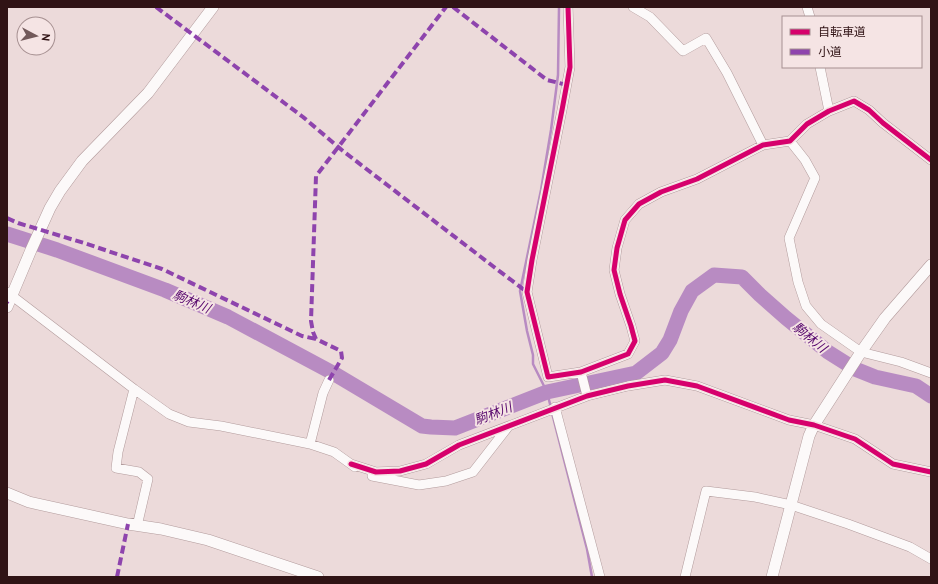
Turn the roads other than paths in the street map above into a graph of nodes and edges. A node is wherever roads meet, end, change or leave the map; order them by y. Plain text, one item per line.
1 (213, 7) edge
2 (568, 7) edge
3 (633, 7) edge
4 (820, 68) edge
5 (829, 110) junction
6 (790, 141) junction
7 (763, 146) junction
8 (931, 160) edge
9 (931, 265) edge
10 (9, 294) edge
11 (7, 307) edge
12 (859, 354) junction
13 (581, 372) junction
14 (931, 373) edge
15 (329, 380) dead end
16 (134, 389) junction
17 (587, 396) junction
18 (556, 407) junction
19 (814, 425) junction
20 (509, 427) junction
21 (310, 444) junction
22 (351, 464) junction
23 (931, 472) edge
24 (7, 493) edge
25 (7, 498) edge
26 (29, 502) junction
27 (791, 505) junction
28 (128, 524) junction
29 (931, 559) edge
30 (318, 577) edge
31 (600, 577) edge
32 (685, 577) edge
33 (772, 577) edge

1 - 10 street
2 - 13 street
3 - 7 street
4 - 5 street
5 - 6 street
5 - 8 street
6 - 7 street
6 - 12 street
7 - 13 street
9 - 12 street
10 - 11 street
10 - 16 street
12 - 14 street
12 - 19 street
13 - 17 street
15 - 21 street
16 - 21 street
16 - 28 street
17 - 18 street
17 - 19 street
18 - 20 street
18 - 31 street
19 - 23 street
19 - 27 street
20 - 22 street
20 - 22 street
21 - 22 street
24 - 26 street
25 - 26 street
26 - 28 street
27 - 29 street
27 - 32 street
27 - 33 street
28 - 30 street

